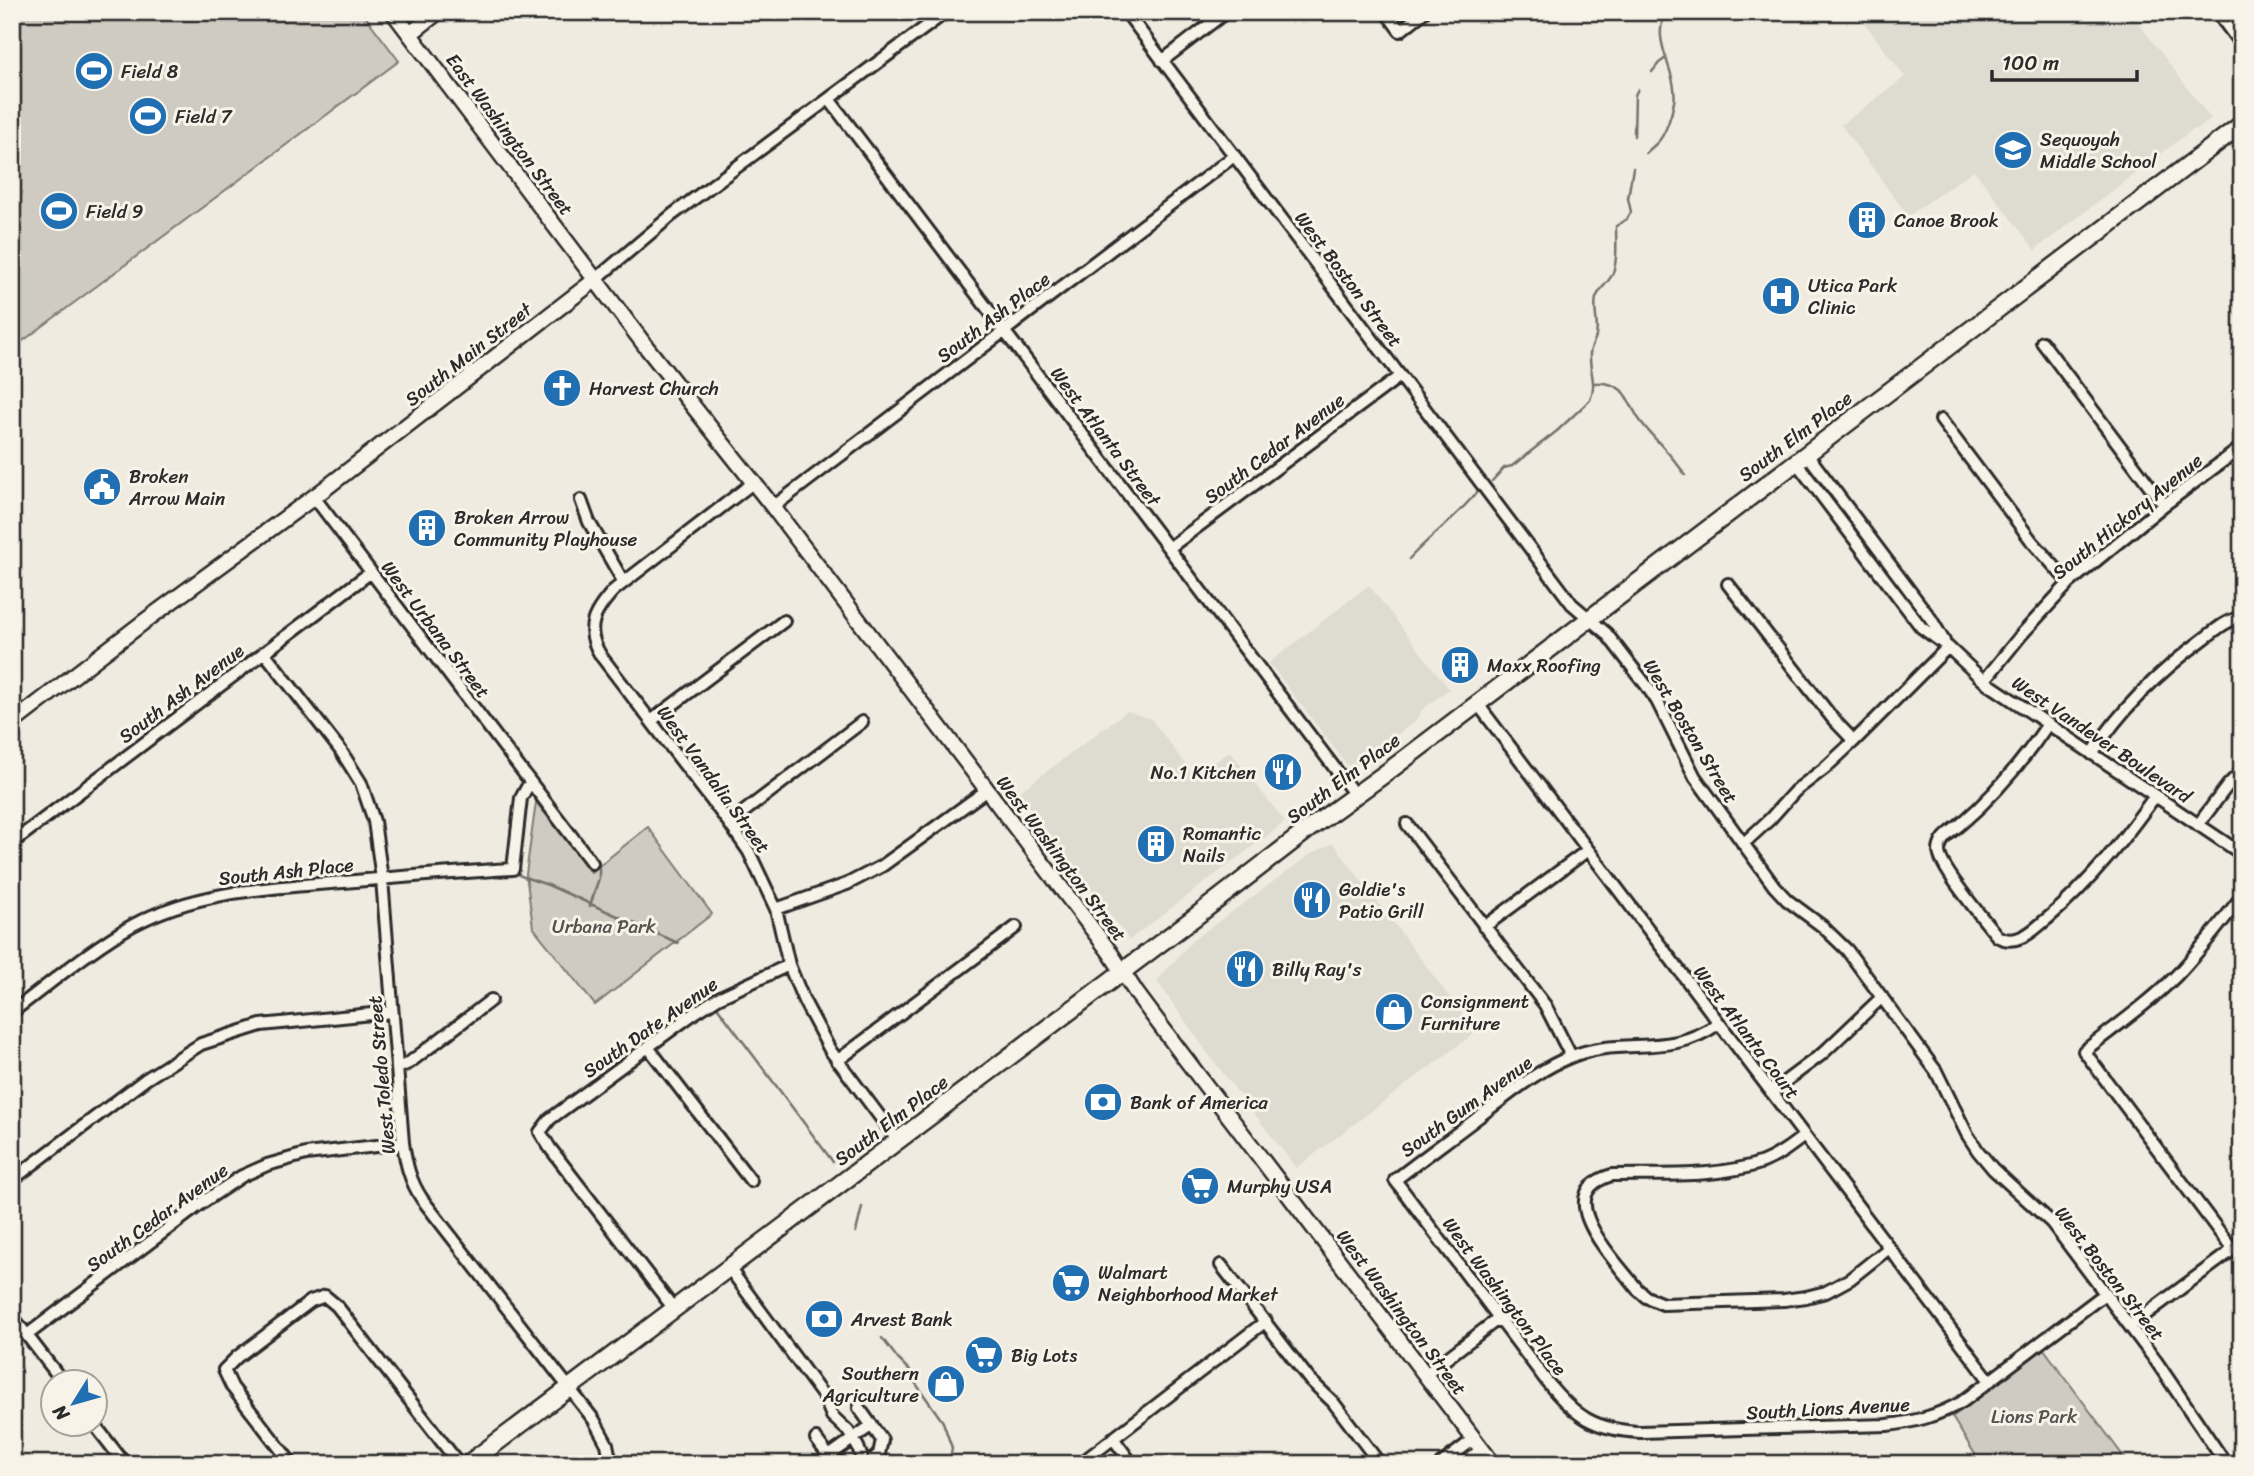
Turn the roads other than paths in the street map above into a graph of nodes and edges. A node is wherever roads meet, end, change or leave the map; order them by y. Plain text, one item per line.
1 (393, 12) edge
2 (438, 12) edge
3 (946, 12) edge
4 (1126, 12) edge
5 (1226, 12) edge
6 (1386, 12) edge
7 (1424, 12) edge
8 (2217, 12) edge
9 (2237, 12) edge
10 (2224, 22) junction
11 (410, 34) junction
12 (2242, 46) edge
13 (1162, 61) junction
14 (829, 99) junction
15 (2242, 124) edge
16 (1234, 156) junction
17 (595, 280) junction
18 (1004, 330) junction
19 (2042, 342) dead end
20 (1399, 376) junction
21 (1941, 420) dead end
22 (2242, 447) edge
23 (1801, 458) junction
24 (754, 482) junction
25 (314, 497) junction
26 (581, 500) dead end
27 (2165, 505) junction
28 (773, 507) junction
29 (1169, 548) junction
30 (371, 572) junction
31 (623, 582) junction
32 (2068, 583) junction
33 (1728, 584) dead end
34 (1590, 618) junction
35 (2242, 618) edge
36 (784, 621) dead end
37 (1948, 647) junction
38 (264, 652) junction
39 (1984, 681) junction
40 (1477, 703) junction
41 (651, 722) junction
42 (863, 722) dead end
43 (12, 723) edge
44 (2048, 724) junction
45 (1854, 741) junction
46 (2092, 754) junction
47 (2242, 771) edge
48 (530, 782) junction
49 (987, 790) junction
50 (1355, 795) junction
51 (2155, 796) junction
52 (729, 822) junction
53 (1408, 824) dead end
54 (2198, 825) junction
55 (12, 843) edge
56 (1743, 844) junction
57 (1588, 850) junction
58 (2242, 854) edge
59 (592, 863) dead end
60 (382, 879) junction
61 (2242, 896) edge
62 (776, 909) junction
63 (1016, 927) dead end
64 (1484, 927) junction
65 (789, 965) junction
66 (1122, 972) junction
67 (1882, 997) junction
68 (491, 1000) dead end
69 (12, 1012) edge
70 (392, 1012) junction
71 (1719, 1023) junction
72 (648, 1046) junction
73 (1571, 1056) junction
74 (837, 1061) junction
75 (398, 1068) junction
76 (1771, 1093) junction
77 (1804, 1136) junction
78 (898, 1141) junction
79 (404, 1143) junction
80 (12, 1180) edge
81 (1395, 1180) joint
82 (751, 1181) dead end
83 (2237, 1246) edge
84 (1889, 1248) junction
85 (1221, 1265) dead end
86 (729, 1268) junction
87 (2106, 1293) junction
88 (674, 1310) junction
89 (12, 1316) edge
90 (1499, 1318) junction
91 (1266, 1321) junction
92 (2130, 1326) junction
93 (27, 1335) junction
94 (53, 1368) edge
95 (1425, 1375) junction
96 (1990, 1381) junction
97 (568, 1388) junction
98 (859, 1408) dead end
99 (872, 1425) junction
100 (1595, 1425) joint
101 (105, 1438) edge
102 (1113, 1438) junction
103 (816, 1439) dead end
104 (854, 1439) junction
105 (1478, 1444) junction
106 (832, 1460) edge
107 (125, 1464) edge
108 (292, 1464) edge
109 (459, 1464) edge
110 (468, 1464) edge
111 (611, 1464) edge
112 (866, 1464) edge
113 (1080, 1464) edge
114 (1132, 1464) edge
115 (1380, 1464) edge
116 (1441, 1464) edge
117 (1462, 1464) edge
118 (1493, 1464) edge
119 (2226, 1464) edge

1 - 11 main road, East Washington Street
2 - 11 main road
3 - 14 street, South Main Street
4 - 13 street, West Boston Street
5 - 13 street
6 - 7 street
8 - 10 street
9 - 10 street
10 - 12 street
11 - 17 main road, East Washington Street
13 - 16 street, West Boston Street
14 - 17 street, South Main Street
14 - 18 street, West Atlanta Street
15 - 23 main road, South Elm Place
16 - 18 street, South Ash Place
16 - 20 street, West Boston Street
17 - 24 main road, West Washington Street
17 - 25 main road, South Main Street
18 - 28 street, South Ash Place
18 - 29 street, West Atlanta Street
19 - 27 street
20 - 29 street, South Cedar Avenue
20 - 34 street, West Boston Street
21 - 32 street
22 - 27 street, South Hickory Avenue
23 - 34 main road, South Elm Place
23 - 37 street, West Vandever Boulevard
24 - 28 main road, West Washington Street
24 - 31 street
25 - 30 street, West Urbana Street
25 - 43 main road, South Main Street
26 - 31 street
27 - 32 street, South Hickory Avenue
28 - 49 main road, West Washington Street
29 - 50 street, West Atlanta Street
30 - 38 street, South Ash Avenue
30 - 48 street, West Urbana Street
31 - 41 street, West Vandalia Street
32 - 39 street, South Hickory Avenue
33 - 45 street
34 - 40 main road, South Elm Place
34 - 56 street, West Boston Street
35 - 46 street
36 - 41 street
37 - 39 street, West Vandever Boulevard
37 - 45 street
38 - 55 street, South Ash Avenue
38 - 60 street, West Toledo Street
39 - 44 street, West Vandever Boulevard
40 - 50 main road, South Elm Place
40 - 57 street, West Atlanta Court
41 - 52 street, West Vandalia Street
42 - 52 street
44 - 46 street, West Vandever Boulevard
44 - 51 street
45 - 56 street
46 - 51 street, West Vandever Boulevard
47 - 54 street
48 - 59 street, West Urbana Street
48 - 60 street, South Ash Place
49 - 62 street
49 - 66 main road, West Washington Street
50 - 66 main road, South Elm Place
51 - 54 street, West Vandever Boulevard
52 - 62 street, West Vandalia Street
53 - 64 street
54 - 58 street, West Vandever Boulevard
56 - 67 street, West Boston Street
57 - 64 street
57 - 71 street, West Atlanta Court
60 - 69 street, South Ash Place
60 - 70 street, West Toledo Street
61 - 83 street
62 - 65 street, West Vandalia Street
63 - 74 street
64 - 73 street
65 - 72 street, South Date Avenue
65 - 74 street, West Vandalia Street
66 - 78 main road, South Elm Place
66 - 95 main road, West Washington Street
67 - 76 street
67 - 87 street, West Boston Street
68 - 75 street
70 - 75 street, West Toledo Street
70 - 80 street
71 - 73 street, South Gum Avenue
71 - 76 street, West Atlanta Court
72 - 82 street
72 - 88 street, South Date Avenue
73 - 81 street, South Gum Avenue
74 - 78 street, West Vandalia Street
75 - 79 street, West Toledo Street
76 - 77 street, West Atlanta Court
77 - 84 street, West Atlanta Court
77 - 84 street
78 - 86 main road, South Elm Place
79 - 93 street, South Cedar Avenue
79 - 97 street, West Toledo Street
81 - 90 street, West Washington Place
83 - 92 street
84 - 96 street, West Atlanta Court
85 - 91 street
86 - 88 main road, South Elm Place
86 - 104 street
87 - 92 street, West Boston Street
87 - 96 street, South Lions Avenue
88 - 97 main road, South Elm Place
89 - 93 street
90 - 95 street
90 - 100 street, West Washington Place
91 - 102 street
91 - 115 street
92 - 119 street, West Boston Street
93 - 94 street
95 - 105 main road, West Washington Street
96 - 100 street, South Lions Avenue
97 - 110 main road, South Elm Place
97 - 111 street, West Toledo Street
98 - 99 street
99 - 104 street
99 - 112 street
101 - 107 street
102 - 113 street
102 - 114 street
103 - 106 street
104 - 106 street
104 - 112 street
105 - 116 street
105 - 117 street
105 - 118 main road, West Washington Street
108 - 109 street

